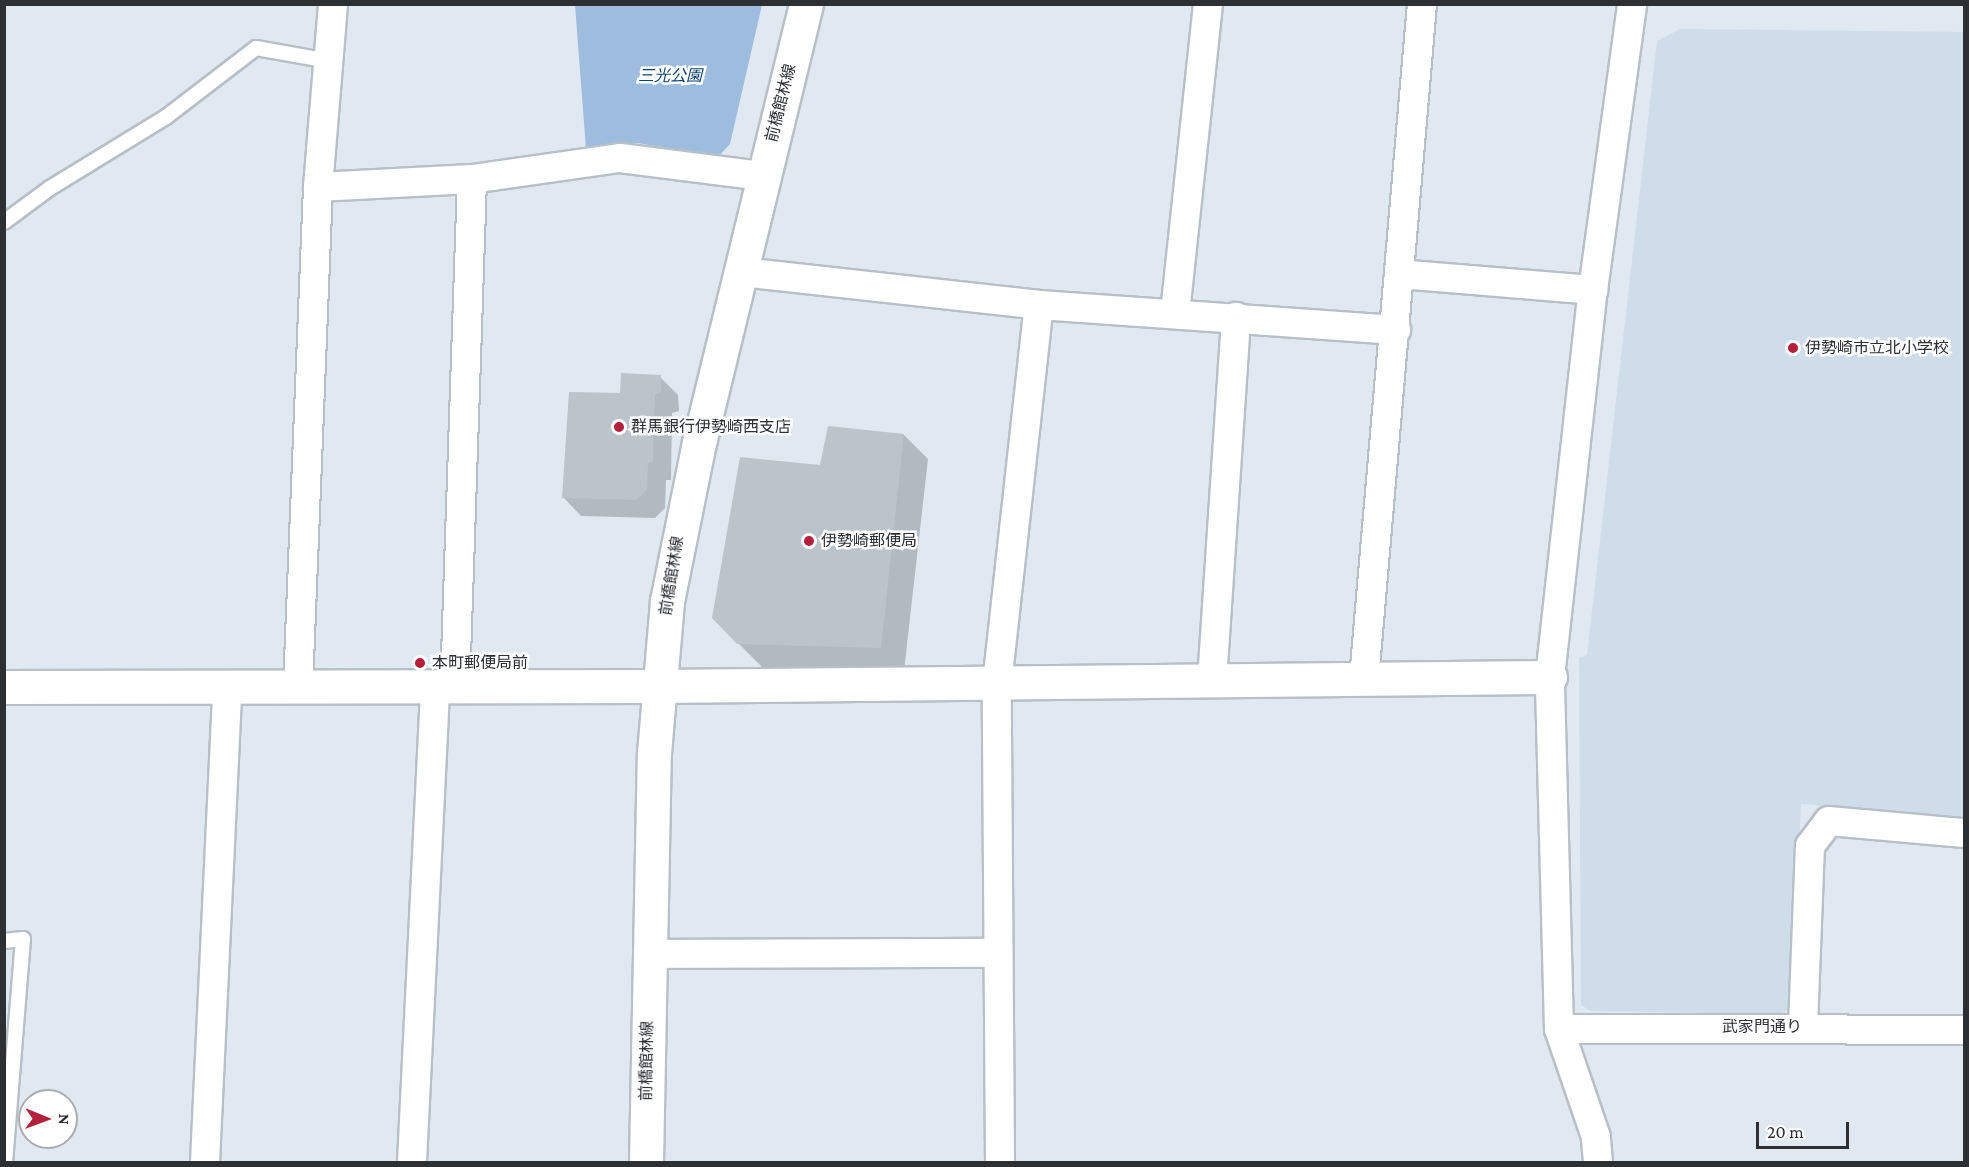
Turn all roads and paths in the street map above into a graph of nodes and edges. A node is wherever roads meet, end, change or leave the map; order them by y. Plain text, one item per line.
1 (333, 4) edge
2 (806, 4) edge
3 (1208, 4) edge
4 (1422, 4) edge
5 (1632, 4) edge
6 (330, 61) junction
7 (763, 176) junction
8 (472, 179) junction
9 (318, 187) junction
10 (4, 222) edge
11 (742, 272) junction
12 (1399, 274) junction
13 (1593, 290) junction
14 (1039, 305) junction
15 (1175, 313) junction
16 (1236, 317) junction
17 (1396, 330) junction
18 (1550, 677) junction
19 (1364, 679) junction
20 (1212, 681) junction
21 (997, 684) junction
22 (445, 686) junction
23 (657, 686) junction
24 (4, 687) edge
25 (226, 687) junction
26 (298, 687) junction
27 (1965, 833) edge
28 (4, 941) edge
29 (998, 953) junction
30 (648, 954) junction
31 (1803, 1027) junction
32 (1559, 1029) junction
33 (1965, 1030) edge
34 (5, 1162) edge
35 (205, 1162) edge
36 (412, 1162) edge
37 (645, 1162) edge
38 (1000, 1162) edge
39 (1598, 1162) edge

1 - 6 street
2 - 7 street, 前橋館林線
3 - 15 street
4 - 12 street
5 - 13 street
6 - 9 street
6 - 10 lane
7 - 8 street
7 - 11 street, 前橋館林線
8 - 9 street
8 - 22 street
9 - 26 street
11 - 14 street
11 - 23 street, 前橋館林線
12 - 13 street
12 - 17 street
13 - 18 street
14 - 15 street
14 - 21 street
15 - 16 street
16 - 17 street
16 - 20 street
17 - 19 street
18 - 19 street
18 - 32 street
19 - 20 street
20 - 21 street
21 - 23 street
21 - 29 street
22 - 23 street
22 - 26 street
22 - 36 street
23 - 30 street, 前橋館林線
24 - 25 street
25 - 26 street
25 - 35 street
27 - 31 street
28 - 34 lane
29 - 30 street
29 - 38 street
30 - 37 street, 前橋館林線
31 - 32 street, 武家門通り
31 - 33 street, 武家門通り
32 - 39 street

